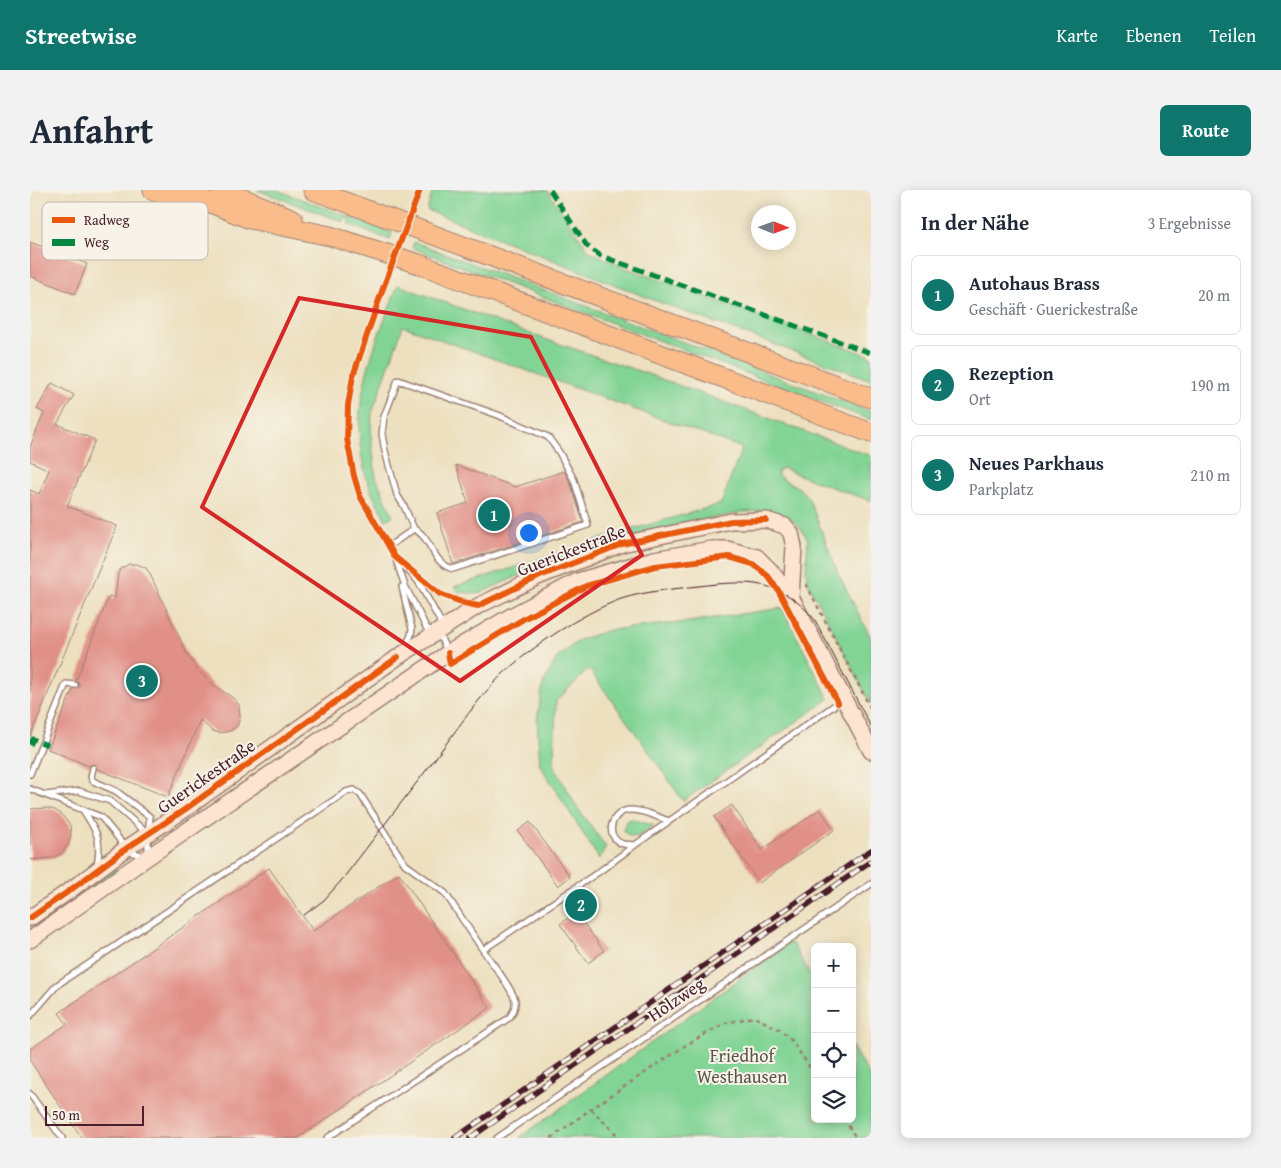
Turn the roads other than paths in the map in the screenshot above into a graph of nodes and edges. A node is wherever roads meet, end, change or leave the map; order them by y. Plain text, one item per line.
1 (153, 190) edge
2 (179, 190) edge
3 (222, 190) edge
4 (313, 190) edge
5 (420, 190) edge
6 (189, 202) edge
7 (208, 208) edge
8 (250, 219) junction
9 (330, 236) junction
10 (871, 398) edge
11 (871, 433) edge
12 (414, 529) junction
13 (389, 546) junction
14 (395, 557) junction
15 (791, 597) junction
16 (478, 606) junction
17 (438, 631) junction
18 (448, 653) junction
19 (398, 657) junction
20 (75, 685) dead end
21 (844, 699) junction
22 (871, 751) edge
23 (93, 768) dead end
24 (30, 774) edge
25 (30, 789) edge
26 (45, 795) junction
27 (83, 810) junction
28 (669, 821) junction
29 (148, 834) junction
30 (635, 845) junction
31 (124, 850) junction
32 (148, 856) junction
33 (95, 871) junction
34 (871, 884) edge
35 (30, 918) edge
36 (30, 940) edge
37 (483, 950) junction
38 (30, 1016) edge
39 (30, 1094) edge
40 (62, 1138) edge
41 (327, 1138) edge
42 (497, 1138) edge

1 - 6 highway
2 - 8 highway
3 - 9 highway
4 - 10 highway
5 - 13 lane, bridge
7 - 8 highway
8 - 9 highway
9 - 11 highway
12 - 12 lane
12 - 13 lane
13 - 14 lane
14 - 16 lane
14 - 17 lane
14 - 17 lane
14 - 19 lane
15 - 16 main road, Guerickestraße
15 - 18 main road, Guerickestraße
15 - 21 main road
16 - 17 main road, Guerickestraße
17 - 18 lane
17 - 19 main road, Guerickestraße
18 - 32 main road, Guerickestraße
19 - 29 main road, Guerickestraße
20 - 24 lane
21 - 22 main road
21 - 28 lane
23 - 29 lane
25 - 26 lane
26 - 27 lane
26 - 29 lane
27 - 31 lane
27 - 33 lane
28 - 30 lane
28 - 30 lane
29 - 31 main road, Guerickestraße
29 - 32 lane
30 - 37 lane
31 - 32 lane
31 - 33 main road, Guerickestraße
32 - 36 main road, Guerickestraße
33 - 35 main road, Guerickestraße
34 - 42 lane, Holzweg
37 - 38 lane
37 - 41 lane
39 - 40 lane

